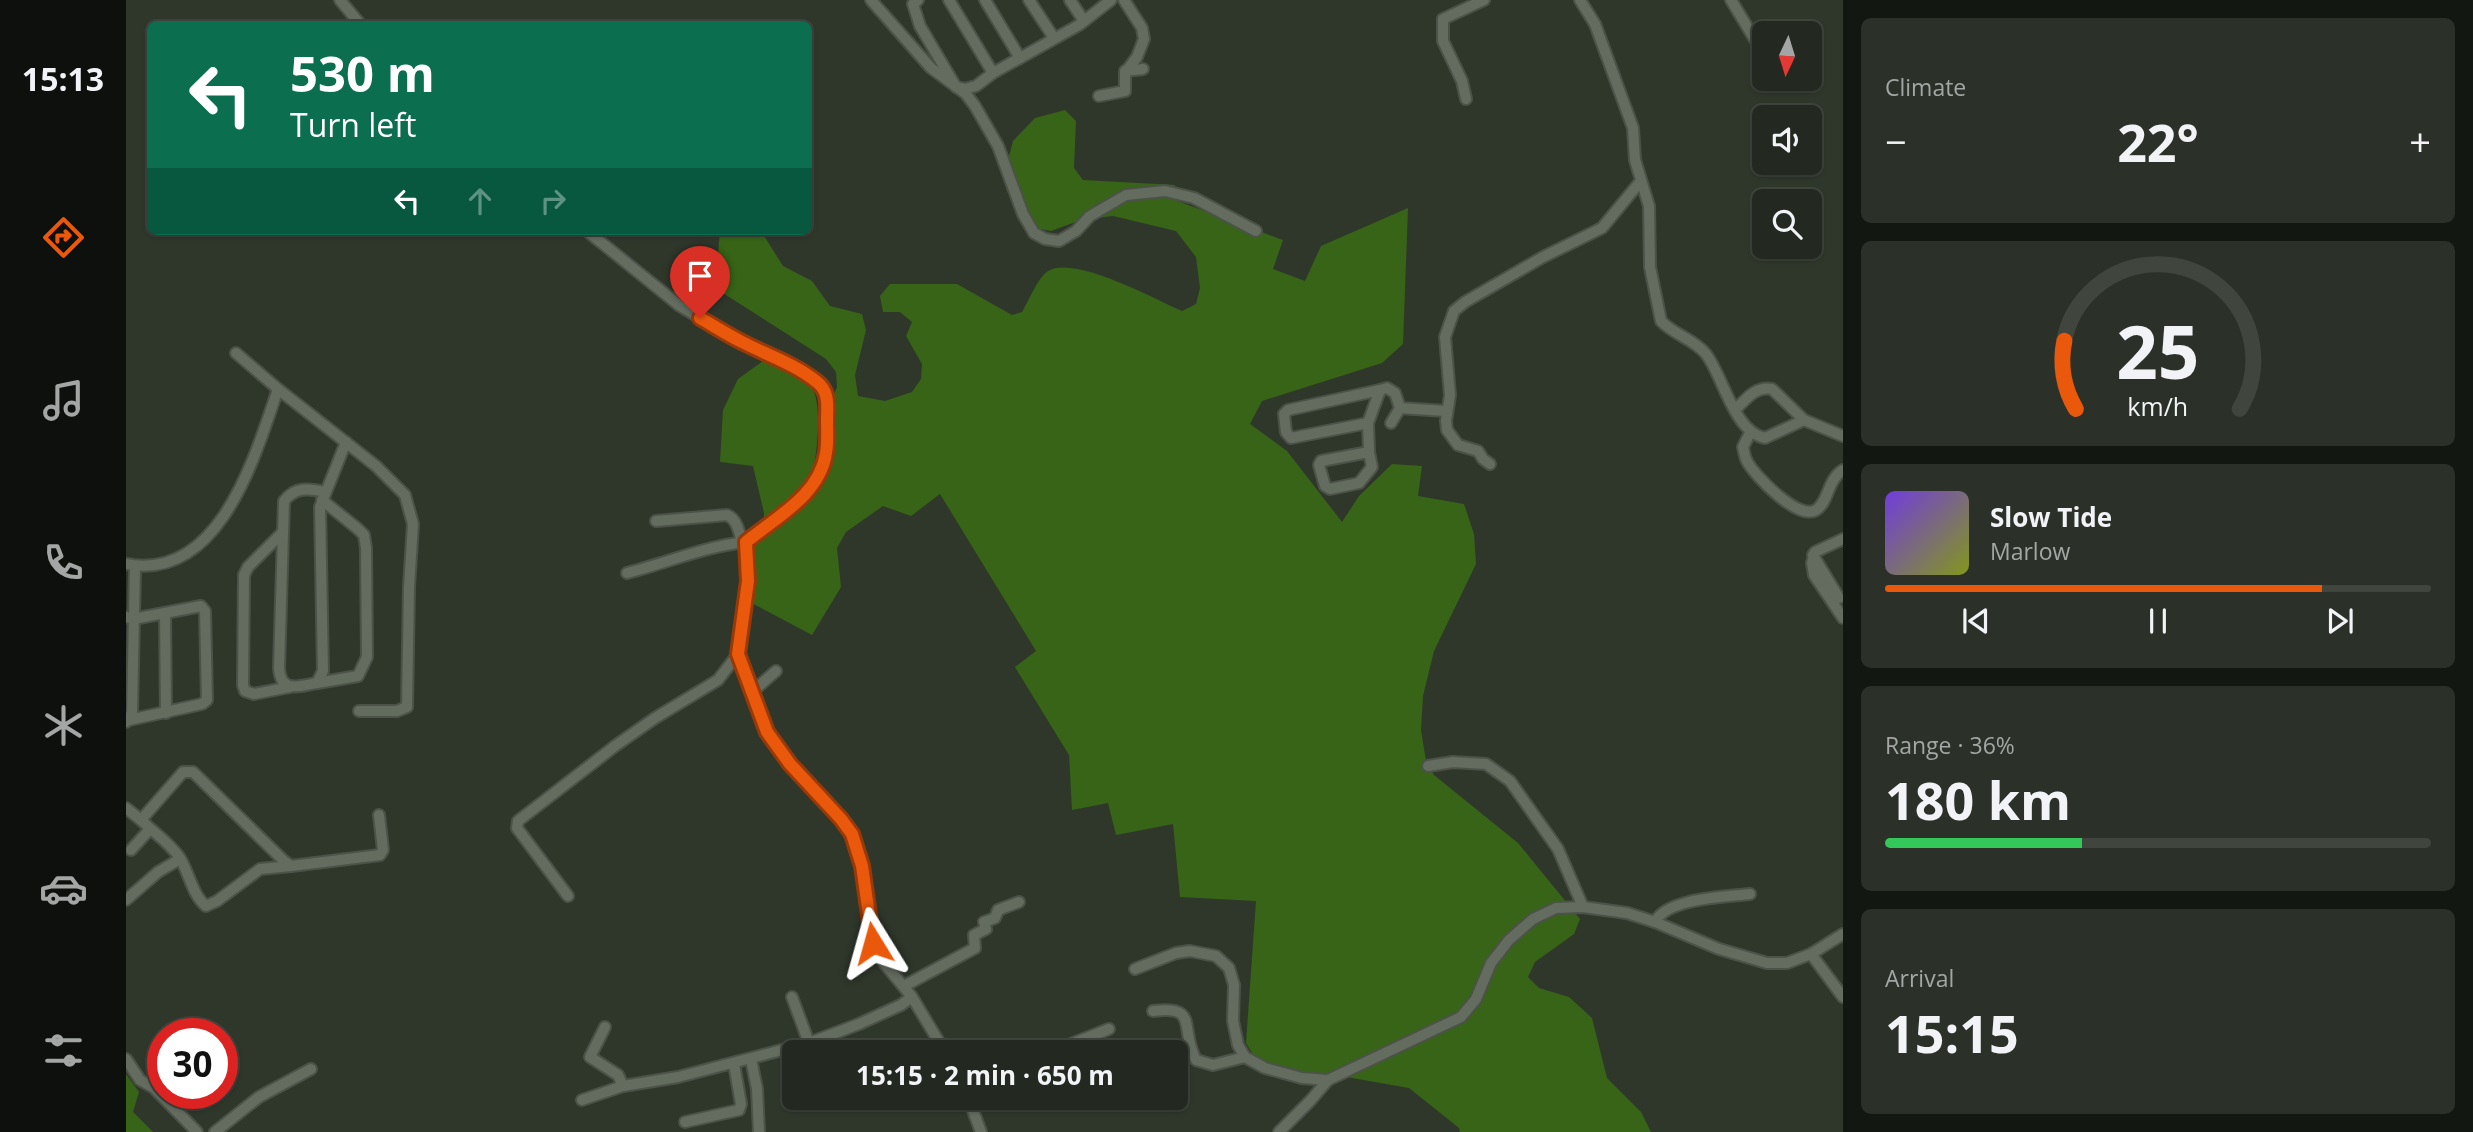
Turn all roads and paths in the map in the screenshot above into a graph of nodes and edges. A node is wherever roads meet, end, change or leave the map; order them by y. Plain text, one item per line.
1 (340, 0) edge
2 (871, 0) edge
3 (918, 0) edge
4 (949, 0) edge
5 (985, 0) edge
6 (1029, 0) edge
7 (1070, 0) edge
8 (1111, 0) edge
9 (1124, 0) edge
10 (1484, 0) edge
11 (1580, 0) edge
12 (1731, 0) edge
13 (358, 21) edge
14 (1084, 21) junction
15 (1752, 35) edge
16 (1054, 38) junction
17 (1020, 58) junction
18 (1143, 69) dead end
19 (1125, 71) junction
20 (993, 73) junction
21 (956, 86) junction
22 (1100, 96) dead end
23 (1466, 99) dead end
24 (1640, 182) junction
25 (1256, 231) dead end
26 (592, 235) edge
27 (236, 353) dead end
28 (278, 389) junction
29 (1380, 390) junction
30 (1400, 408) junction
31 (1736, 409) junction
32 (1446, 411) junction
33 (1804, 420) junction
34 (1368, 423) junction
35 (1391, 423) dead end
36 (1750, 433) junction
37 (1843, 436) edge
38 (346, 443) junction
39 (1369, 452) junction
40 (1490, 464) dead end
41 (1843, 470) edge
42 (324, 496) junction
43 (656, 521) dead end
44 (284, 532) junction
45 (1843, 539) edge
46 (744, 542) junction
47 (1813, 555) junction
48 (130, 565) edge
49 (627, 573) dead end
50 (1839, 588) edge
51 (1843, 605) edge
52 (165, 613) junction
53 (130, 618) edge
54 (1843, 618) edge
55 (738, 654) junction
56 (776, 671) dead end
57 (317, 683) junction
58 (290, 687) junction
59 (752, 692) junction
60 (359, 711) dead end
61 (166, 713) junction
62 (128, 721) edge
63 (1428, 766) dead end
64 (126, 808) edge
65 (379, 815) dead end
66 (141, 820) junction
67 (150, 830) junction
68 (131, 850) dead end
69 (180, 859) junction
70 (291, 866) junction
71 (1750, 894) dead end
72 (568, 896) dead end
73 (126, 900) edge
74 (1018, 902) dead end
75 (1583, 907) junction
76 (1655, 922) junction
77 (1843, 934) edge
78 (1811, 954) junction
79 (1135, 969) dead end
80 (904, 986) junction
81 (912, 997) junction
82 (1843, 997) edge
83 (792, 998) dead end
84 (1153, 1011) dead end
85 (605, 1027) dead end
86 (1109, 1029) dead end
87 (808, 1040) edge
88 (817, 1040) edge
89 (938, 1040) edge
90 (1081, 1040) edge
91 (782, 1050) edge
92 (1245, 1057) junction
93 (126, 1059) edge
94 (751, 1059) junction
95 (734, 1064) junction
96 (311, 1069) dead end
97 (1328, 1080) junction
98 (623, 1086) junction
99 (582, 1100) dead end
100 (741, 1104) junction
101 (758, 1105) junction
102 (973, 1110) edge
103 (685, 1122) dead end
104 (197, 1132) edge
105 (215, 1132) edge
106 (759, 1132) edge
107 (981, 1132) edge
108 (1279, 1132) edge

1 - 13 street
2 - 21 street
3 - 21 street
4 - 20 street
5 - 17 street
6 - 16 street
7 - 14 street
8 - 14 street
9 - 19 street
10 - 23 street
11 - 24 street
12 - 15 street
14 - 16 street
16 - 17 street
17 - 20 street
18 - 19 street
19 - 22 street
20 - 21 street
21 - 25 street
24 - 31 street
24 - 32 street
26 - 46 street
27 - 28 street
28 - 38 street
28 - 48 street
29 - 30 street
29 - 34 street
29 - 34 street
30 - 32 street
30 - 35 street
31 - 33 street
31 - 36 street
32 - 40 street
33 - 36 street
33 - 37 street
34 - 39 street
36 - 41 street
38 - 42 street
38 - 60 street
39 - 39 street
42 - 44 street
42 - 57 street
42 - 57 street
43 - 46 street
44 - 58 street
44 - 58 street
45 - 47 street
46 - 49 street
46 - 55 street
47 - 50 street
47 - 54 street
48 - 53 street
50 - 51 street
52 - 53 street
52 - 61 street
52 - 61 street
53 - 62 street
55 - 59 street
55 - 72 street
56 - 59 street
57 - 58 street
59 - 80 street
61 - 62 street
63 - 75 street
64 - 66 street
65 - 70 street
66 - 67 street
66 - 70 street
67 - 68 street
67 - 69 street
69 - 70 street
69 - 73 street
71 - 76 street
74 - 80 street
75 - 76 street
75 - 97 street
76 - 78 street
77 - 78 street
78 - 82 street
79 - 92 street
80 - 81 street
81 - 88 street
81 - 89 street
83 - 87 street
84 - 92 street
85 - 98 street
86 - 90 street
91 - 94 street
92 - 97 street
93 - 104 street
94 - 95 street
94 - 101 street
95 - 98 street
95 - 100 street
96 - 105 street
97 - 108 street
98 - 99 street
100 - 101 street
100 - 103 street
101 - 106 street
102 - 107 street

